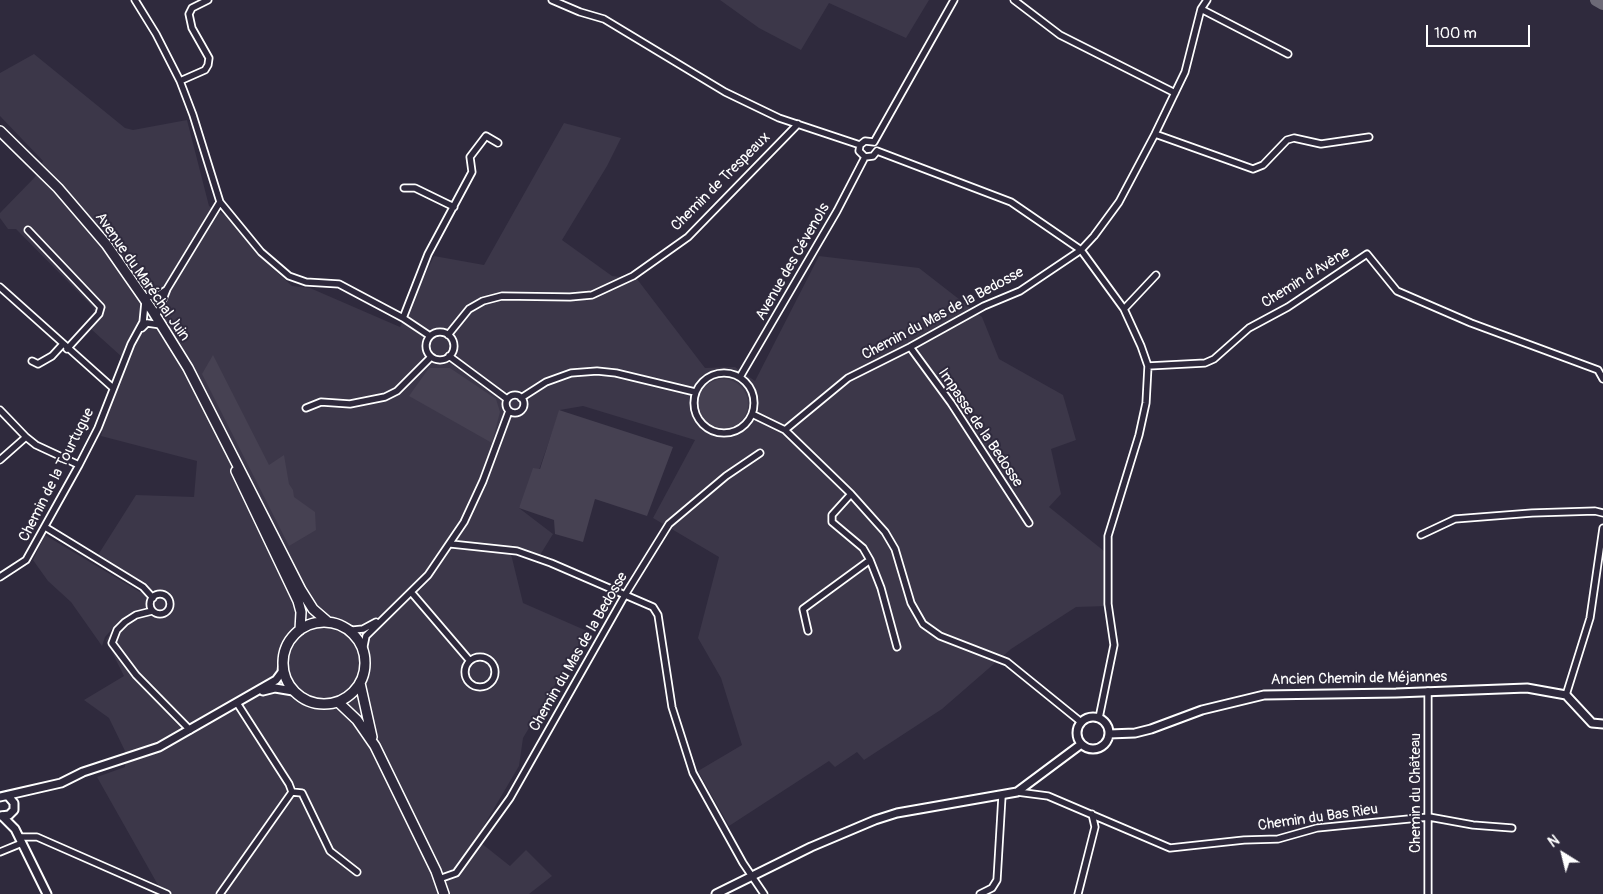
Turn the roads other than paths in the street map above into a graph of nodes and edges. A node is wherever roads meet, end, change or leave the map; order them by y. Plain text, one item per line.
1 (135, 0) edge
2 (208, 0) edge
3 (552, 0) edge
4 (954, 0) edge
5 (1014, 0) edge
6 (1207, 0) edge
7 (1201, 9) junction
8 (1288, 54) dead end
9 (180, 81) junction
10 (1175, 93) junction
11 (798, 124) junction
12 (0, 131) edge
13 (1155, 134) junction
14 (1369, 138) dead end
15 (874, 142) junction
16 (498, 143) dead end
17 (860, 144) junction
18 (877, 150) junction
19 (865, 157) junction
20 (404, 188) dead end
21 (220, 202) junction
22 (454, 207) junction
23 (28, 230) dead end
24 (1081, 250) junction
25 (1156, 275) dead end
26 (0, 287) edge
27 (167, 288) junction
28 (144, 299) junction
29 (1124, 309) junction
30 (402, 318) junction
31 (158, 321) junction
32 (448, 335) junction
33 (430, 336) junction
34 (131, 344) junction
35 (65, 347) junction
36 (910, 348) junction
37 (431, 356) junction
38 (449, 356) junction
39 (32, 361) dead end
40 (1148, 366) junction
41 (740, 377) junction
42 (1603, 379) edge
43 (113, 388) junction
44 (695, 392) junction
45 (521, 398) junction
46 (507, 399) junction
47 (306, 408) dead end
48 (0, 410) edge
49 (509, 411) junction
50 (752, 414) junction
51 (785, 430) junction
52 (220, 432) junction
53 (26, 438) junction
54 (760, 453) dead end
55 (0, 460) edge
56 (79, 464) junction
57 (852, 494) junction
58 (1603, 514) edge
59 (1029, 523) dead end
60 (46, 527) junction
61 (1603, 528) edge
62 (1421, 535) dead end
63 (450, 544) junction
64 (870, 560) junction
65 (0, 577) edge
66 (412, 592) junction
67 (625, 595) junction
68 (153, 598) junction
69 (152, 611) junction
70 (386, 614) junction
71 (328, 622) junction
72 (344, 627) junction
73 (300, 630) junction
74 (808, 631) dead end
75 (896, 646) dead end
76 (363, 650) junction
77 (283, 661) junction
78 (470, 661) junction
79 (360, 683) junction
80 (293, 691) junction
81 (1428, 691) junction
82 (251, 695) junction
83 (1566, 695) junction
84 (338, 702) junction
85 (237, 703) junction
86 (1099, 718) junction
87 (1081, 722) junction
88 (1603, 724) edge
89 (190, 730) junction
90 (1109, 734) junction
91 (1080, 745) junction
92 (375, 746) junction
93 (24, 792) junction
94 (292, 792) junction
95 (1017, 792) junction
96 (4, 796) edge
97 (1002, 796) junction
98 (14, 803) junction
99 (12, 813) junction
100 (1092, 814) junction
101 (1, 816) edge
102 (1429, 817) junction
103 (1512, 828) dead end
104 (15, 830) junction
105 (21, 840) junction
106 (0, 852) edge
107 (358, 872) dead end
108 (752, 876) junction
109 (439, 879) junction
110 (46, 894) edge
111 (167, 894) edge
112 (220, 894) edge
113 (444, 894) edge
114 (716, 894) edge
115 (764, 894) edge
116 (980, 894) edge
117 (1078, 894) edge
118 (1428, 894) edge

1 - 9 street
2 - 9 street
3 - 11 street
4 - 15 street
5 - 10 street
6 - 7 street, Chemin du Mas de la Bedosse
7 - 8 street
7 - 10 street, Chemin du Mas de la Bedosse
9 - 21 street
10 - 13 street, Chemin du Mas de la Bedosse
11 - 17 street
11 - 32 street, Chemin de Trespeaux
12 - 28 main road, Avenue du Maréchal Juin
13 - 14 street
13 - 24 street, Chemin du Mas de la Bedosse
15 - 17 street
15 - 18 street
16 - 22 street
17 - 19 street
18 - 19 street
18 - 24 street
19 - 41 street, Avenue des Cévenols
20 - 22 street
21 - 27 street
21 - 30 street
22 - 30 street
23 - 35 street
24 - 29 street
24 - 36 street, Chemin du Mas de la Bedosse
25 - 29 street
26 - 35 street
27 - 28 street
27 - 31 street
28 - 31 main road, Avenue du Maréchal Juin
28 - 34 street, Chemin de la Tourtugue
29 - 40 street
30 - 33 street
31 - 34 street, Chemin de la Tourtugue
31 - 52 main road, Avenue du Maréchal Juin
32 - 33 street
32 - 38 street
33 - 37 street
34 - 43 street, Chemin de la Tourtugue
35 - 39 street
35 - 43 street
36 - 51 street, Chemin du Mas de la Bedosse
36 - 59 street, Impasse de la Bedosse
37 - 38 street
37 - 47 street
38 - 46 street
40 - 42 street, Chemin d'Avène
40 - 86 street
41 - 44 street
41 - 50 street
43 - 56 street, Chemin de la Tourtugue
44 - 45 street
44 - 50 street
45 - 46 street
45 - 49 street
46 - 49 street
48 - 53 street
49 - 63 street
50 - 51 street
51 - 57 street
52 - 71 main road, Avenue du Maréchal Juin
52 - 73 main road, Avenue du Maréchal Juin
53 - 55 street
53 - 56 street
54 - 67 street, Chemin du Mas de la Bedosse
56 - 60 street, Chemin de la Tourtugue
57 - 64 street
57 - 87 street
58 - 62 street
60 - 65 street, Chemin de la Tourtugue
60 - 68 street
61 - 83 street
63 - 66 street
63 - 67 street
64 - 74 street
64 - 75 street
66 - 70 street
66 - 78 street
67 - 108 street
67 - 109 street, Chemin du Mas de la Bedosse
68 - 69 street
68 - 69 street
69 - 89 street
70 - 72 street
70 - 76 street
71 - 72 main road
71 - 73 main road
72 - 76 main road
73 - 77 main road
76 - 79 main road
77 - 80 main road
77 - 82 street
78 - 78 street
79 - 84 main road
79 - 92 main road
80 - 82 street
80 - 84 main road
81 - 83 street, Ancien Chemin de Méjannes
81 - 90 street, Ancien Chemin de Méjannes
81 - 102 street, Chemin du Château
82 - 85 street
83 - 88 street
84 - 92 main road
85 - 89 street
85 - 94 street
86 - 87 street
86 - 90 street
87 - 91 street
89 - 93 street
90 - 91 street
91 - 95 street
92 - 109 main road
93 - 96 street
93 - 98 street
94 - 107 street
94 - 112 street
95 - 97 street
95 - 100 street, Chemin du Bas Rieu
96 - 98 street
97 - 108 street
97 - 116 street
98 - 99 street
99 - 101 street
99 - 104 street
100 - 102 street, Chemin du Bas Rieu
100 - 117 street
101 - 104 street
102 - 103 street, Chemin du Bas Rieu
102 - 118 street, Chemin du Château
104 - 105 street
105 - 106 street
105 - 110 street
105 - 111 street
108 - 114 street
108 - 115 street
109 - 113 main road

